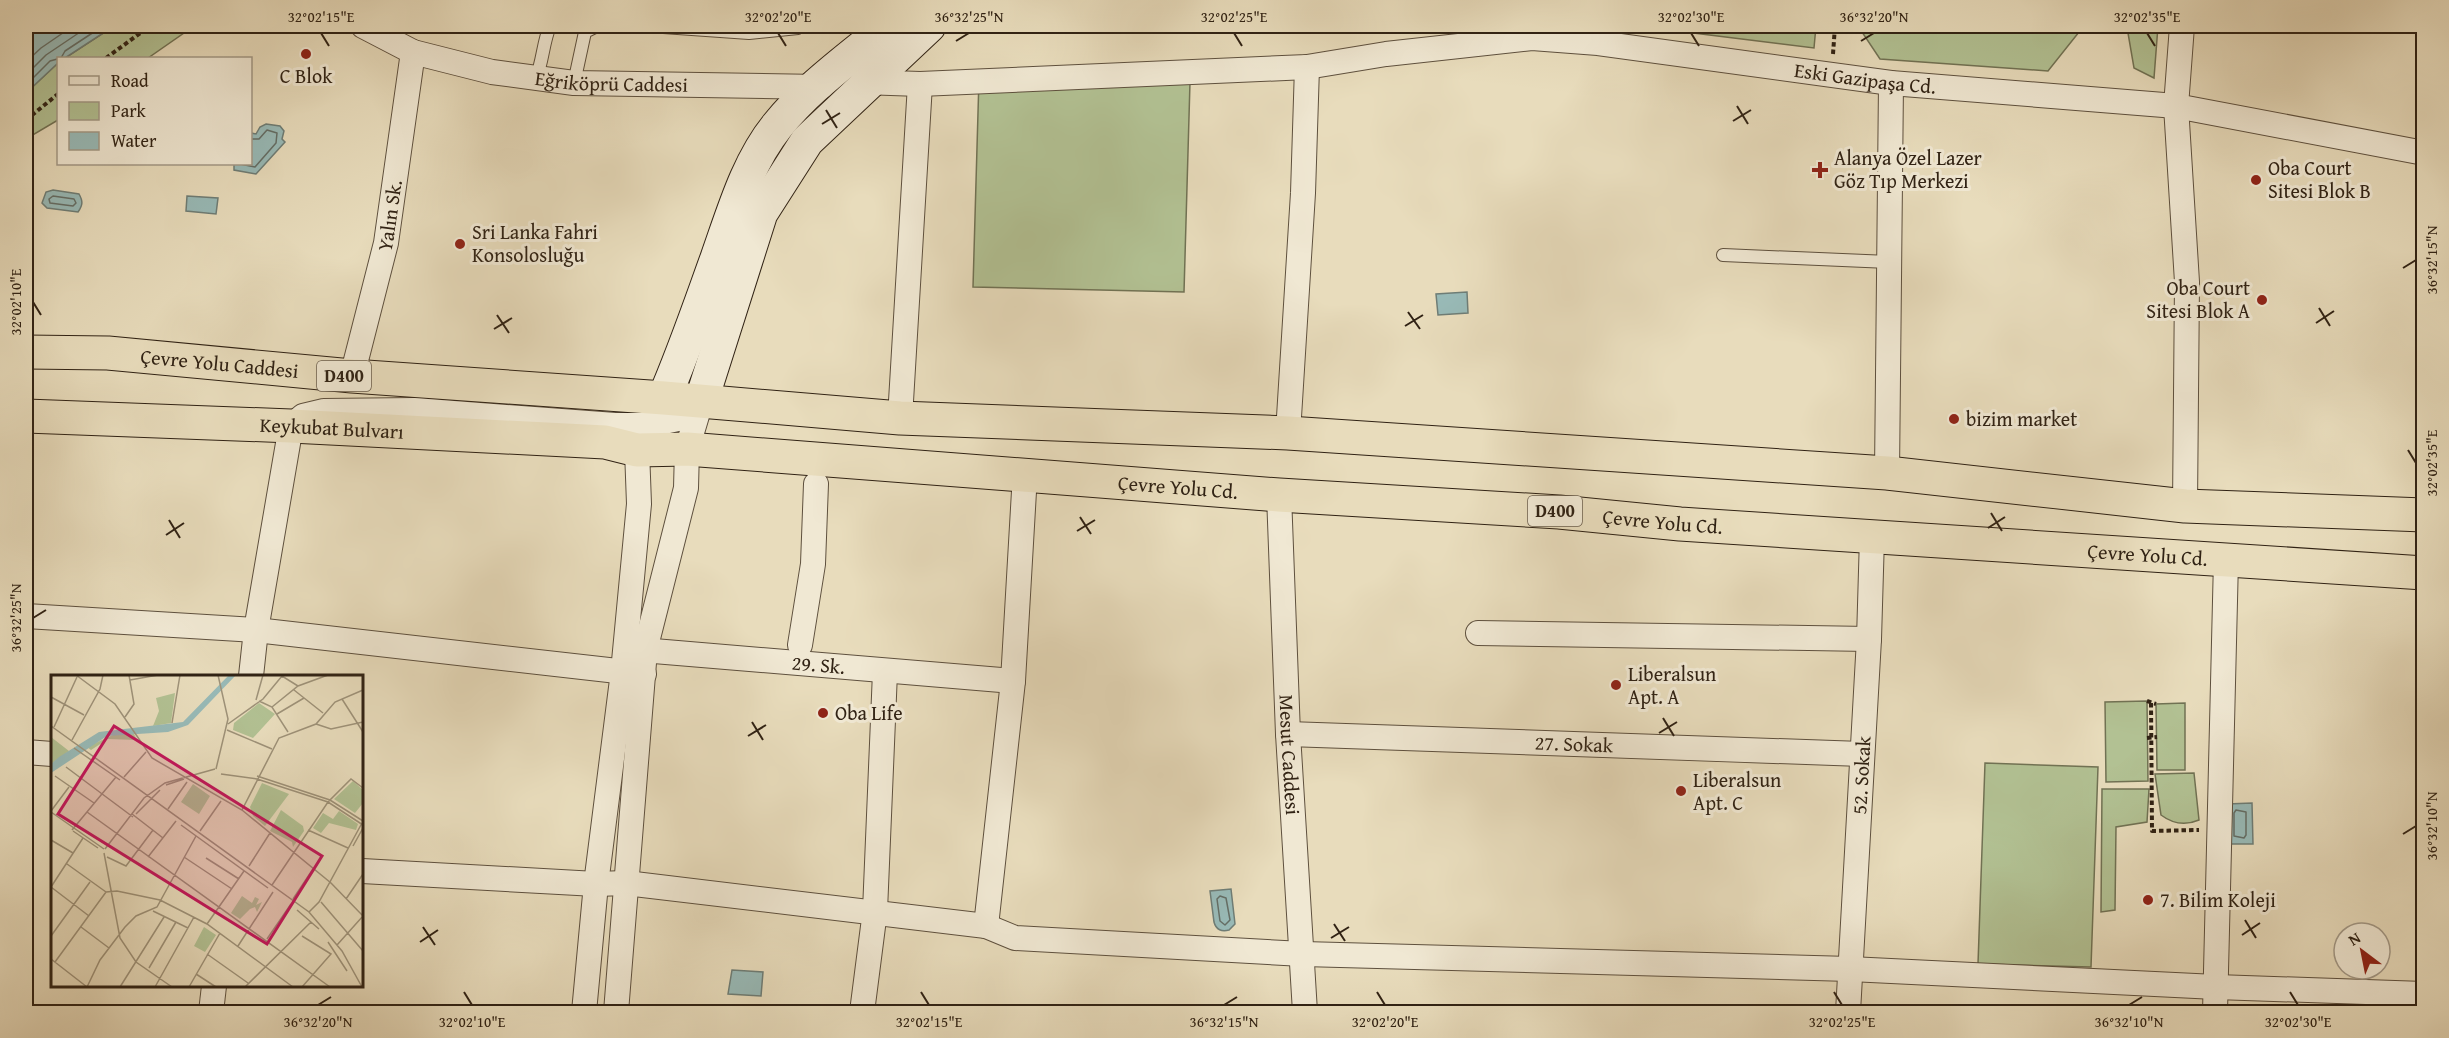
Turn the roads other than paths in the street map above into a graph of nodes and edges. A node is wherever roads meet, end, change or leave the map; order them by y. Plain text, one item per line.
1 (363, 26) edge
2 (550, 26) edge
3 (597, 26) edge
4 (649, 26) edge
5 (801, 26) edge
6 (888, 26) edge
7 (929, 26) edge
8 (2182, 26) edge
9 (1531, 32) edge
10 (413, 52) junction
11 (1306, 67) junction
12 (536, 78) junction
13 (869, 81) junction
14 (574, 83) junction
15 (1891, 83) junction
16 (920, 84) junction
17 (815, 87) junction
18 (2176, 106) junction
19 (2424, 153) edge
20 (1723, 255) dead end
21 (1889, 262) junction
22 (26, 352) edge
23 (352, 376) junction
24 (701, 402) junction
25 (26, 416) edge
26 (900, 418) junction
27 (651, 424) junction
28 (291, 426) junction
29 (1288, 434) junction
30 (687, 449) junction
31 (1887, 473) junction
32 (1025, 474) junction
33 (816, 484) dead end
34 (1279, 495) junction
35 (2185, 506) junction
36 (2424, 515) edge
37 (1872, 537) junction
38 (2226, 560) junction
39 (2424, 573) edge
40 (26, 616) edge
41 (256, 630) junction
42 (1478, 633) dead end
43 (1869, 639) junction
44 (800, 645) dead end
45 (634, 661) junction
46 (885, 672) junction
47 (251, 675) edge
48 (1013, 681) junction
49 (1288, 734) junction
50 (26, 752) edge
51 (51, 753) edge
52 (1862, 754) junction
53 (363, 871) edge
54 (626, 883) junction
55 (597, 884) junction
56 (875, 911) junction
57 (986, 926) junction
58 (1303, 954) junction
59 (1850, 969) junction
60 (214, 987) edge
61 (2216, 987) junction
62 (2424, 994) edge
63 (211, 1012) edge
64 (584, 1012) edge
65 (616, 1012) edge
66 (862, 1012) edge
67 (1305, 1012) edge
68 (1848, 1012) edge
69 (2215, 1012) edge

1 - 10 street, Eğriköprü Caddesi
2 - 12 lane
3 - 14 lane
4 - 5 lane
6 - 17 street
7 - 13 street
8 - 18 street
9 - 11 street, Eski Gazipaşa Cd.
9 - 15 street, Eski Gazipaşa Cd.
10 - 12 street, Eğriköprü Caddesi
10 - 23 street, Yalın Sk.
11 - 16 street, Eski Gazipaşa Cd.
11 - 29 street
12 - 14 street, Eğriköprü Caddesi
13 - 16 street, Eğriköprü Caddesi
13 - 17 street, Eğriköprü Caddesi
13 - 24 street
14 - 17 street, Eğriköprü Caddesi
15 - 18 street, Eski Gazipaşa Cd.
15 - 21 street
16 - 26 street
17 - 27 street
18 - 19 street, Eski Gazipaşa Cd.
18 - 35 street
20 - 21 lane
21 - 31 street
22 - 23 highway, Çevre Yolu Caddesi / D400
23 - 27 highway, Çevre Yolu Caddesi / D400
24 - 26 highway, D400
24 - 27 highway, D400
24 - 30 street
25 - 28 highway, Keykubat Bulvarı / D400
26 - 29 highway, D400
27 - 28 highway, Keykubat Bulvarı / D400
27 - 30 highway, D400
27 - 45 street
28 - 41 street
29 - 31 highway, D400
30 - 32 highway, Çevre Yolu Cd. / D400
30 - 45 street
31 - 35 highway, D400
32 - 34 highway, Çevre Yolu Cd. / D400
32 - 48 street
33 - 44 street
34 - 37 highway, Çevre Yolu Cd. / D400
34 - 49 street, Mesut Caddesi
35 - 36 highway, D400
37 - 38 highway, Çevre Yolu Cd. / D400
37 - 43 street, 52. Sokak
38 - 39 highway, Çevre Yolu Cd. / D400
38 - 61 street
40 - 41 street, 29. Sk.
41 - 45 street, 29. Sk.
41 - 47 street
42 - 43 street
43 - 52 street, 52. Sokak
45 - 46 street, 29. Sk.
45 - 54 street
45 - 55 street
46 - 48 street, 29. Sk.
46 - 56 street
48 - 57 street
49 - 52 street, 27. Sokak
49 - 58 street, Mesut Caddesi
50 - 51 street
52 - 59 street, 52. Sokak
53 - 55 street
54 - 55 street
54 - 56 street
54 - 65 street
55 - 64 street
56 - 57 street
56 - 66 street
57 - 58 street
58 - 59 street
58 - 67 street, Mesut Caddesi
59 - 61 street
59 - 68 street, 52. Sokak
60 - 63 street
61 - 62 street
61 - 69 street

